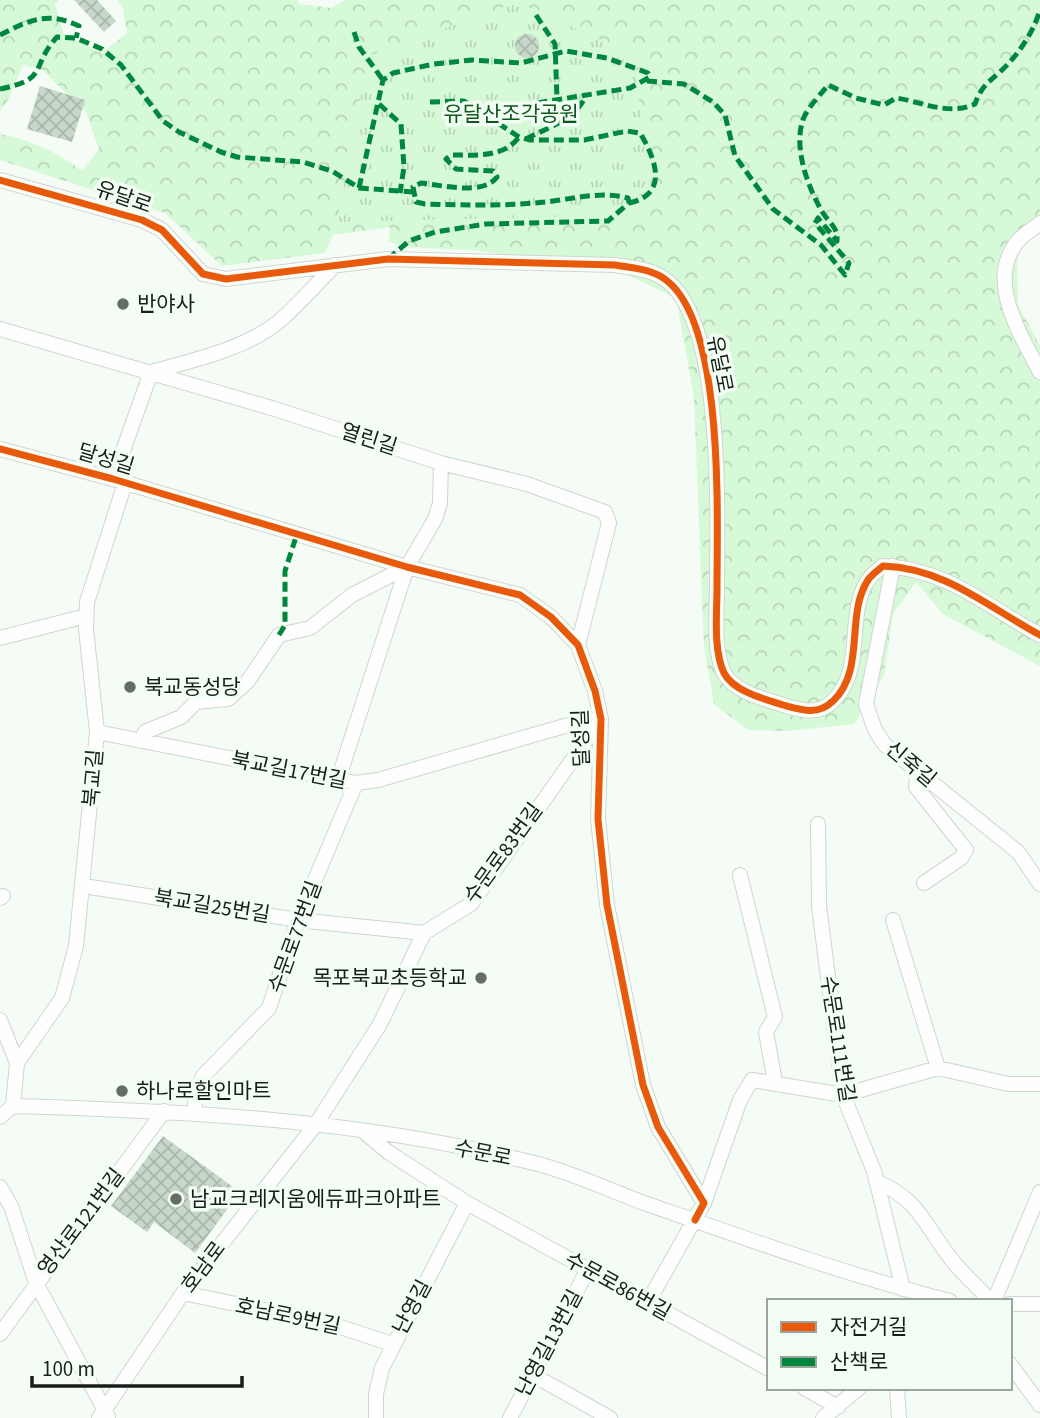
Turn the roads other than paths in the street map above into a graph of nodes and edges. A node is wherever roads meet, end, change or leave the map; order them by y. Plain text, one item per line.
1 (0, 180) edge
2 (1040, 223) edge
3 (335, 265) junction
4 (0, 329) edge
5 (151, 372) junction
6 (1040, 372) edge
7 (0, 449) edge
8 (441, 463) junction
9 (119, 481) junction
10 (893, 566) junction
11 (407, 567) junction
12 (86, 616) junction
13 (1040, 635) edge
14 (0, 638) edge
15 (578, 645) junction
16 (601, 719) junction
17 (97, 732) junction
18 (141, 741) junction
19 (918, 771) junction
20 (338, 780) junction
21 (356, 783) junction
22 (818, 824) dead end
23 (740, 875) dead end
24 (924, 883) dead end
25 (1040, 884) edge
26 (84, 886) junction
27 (298, 920) junction
28 (892, 920) dead end
29 (424, 933) junction
30 (0, 1020) edge
31 (938, 1068) junction
32 (10, 1073) edge
33 (775, 1082) junction
34 (1040, 1084) edge
35 (843, 1095) junction
36 (13, 1106) junction
37 (164, 1111) junction
38 (194, 1112) junction
39 (0, 1117) edge
40 (316, 1124) junction
41 (363, 1131) junction
42 (876, 1181) junction
43 (0, 1187) edge
44 (1040, 1192) edge
45 (467, 1203) junction
46 (704, 1203) junction
47 (1035, 1218) edge
48 (695, 1220) junction
49 (588, 1269) junction
50 (36, 1283) junction
51 (903, 1289) junction
52 (183, 1293) junction
53 (942, 1299) edge
54 (990, 1299) edge
55 (993, 1299) edge
56 (648, 1302) junction
57 (1012, 1304) edge
58 (1040, 1304) edge
59 (0, 1334) edge
60 (392, 1344) junction
61 (1012, 1367) edge
62 (767, 1368) edge
63 (533, 1376) junction
64 (808, 1390) edge
65 (857, 1390) edge
66 (897, 1390) edge
67 (1040, 1405) edge
68 (838, 1407) junction
69 (104, 1415) edge
70 (376, 1418) edge
71 (510, 1418) edge
72 (610, 1418) edge
73 (823, 1418) edge
74 (900, 1418) edge

1 - 3 street, 유달로
2 - 6 street
3 - 5 street
3 - 10 street, 유달로
4 - 5 street, 열린길
5 - 8 street, 열린길
5 - 9 street, 북교길
7 - 9 street, 달성길
8 - 11 street
8 - 15 street, 열린길
9 - 11 street, 달성길
9 - 12 street, 북교길
10 - 13 street
10 - 19 street, 신죽길
11 - 15 street, 달성길
11 - 18 street
11 - 20 street
12 - 14 street
12 - 17 street, 북교길
15 - 16 street, 달성길
16 - 21 street, 북교길17번길
16 - 29 street, 수문로83번길
16 - 46 street, 달성길
17 - 18 street, 북교길17번길
17 - 26 street, 북교길
18 - 20 street, 북교길17번길
19 - 24 street
19 - 25 street, 신죽길
20 - 21 street, 북교길17번길
21 - 27 street, 수문로77번길
22 - 35 street, 수문로111번길
23 - 33 street
26 - 27 street, 북교길25번길
26 - 32 street, 북교길
27 - 29 street, 북교길25번길
27 - 38 street, 수문로77번길
28 - 31 street
29 - 40 street
30 - 32 street
31 - 34 street
31 - 35 street
32 - 36 street
33 - 35 street
33 - 46 street
35 - 42 street, 수문로111번길
36 - 37 street, 수문로
36 - 39 street
37 - 38 street, 수문로
37 - 50 street, 영산로121번길
38 - 40 street, 수문로
40 - 41 street, 수문로
40 - 52 street, 호남로
41 - 45 street, 수문로86번길
41 - 48 street, 수문로
42 - 51 street, 수문로111번길
42 - 54 street
43 - 50 street
44 - 47 street
45 - 49 street, 수문로86번길
45 - 60 street, 난영길
46 - 48 street
47 - 55 street
48 - 51 street, 수문로
48 - 56 street
49 - 56 street, 수문로86번길
49 - 63 street, 난영길13번길
50 - 59 street, 영산로121번길
50 - 69 street
51 - 53 street, 수문로
52 - 60 street, 호남로9번길
52 - 69 street, 호남로
56 - 62 street, 수문로86번길
57 - 58 street
60 - 70 street, 난영길
61 - 67 street
63 - 71 street, 난영길13번길
63 - 72 street
64 - 68 street
65 - 68 street
66 - 74 street
68 - 73 street

